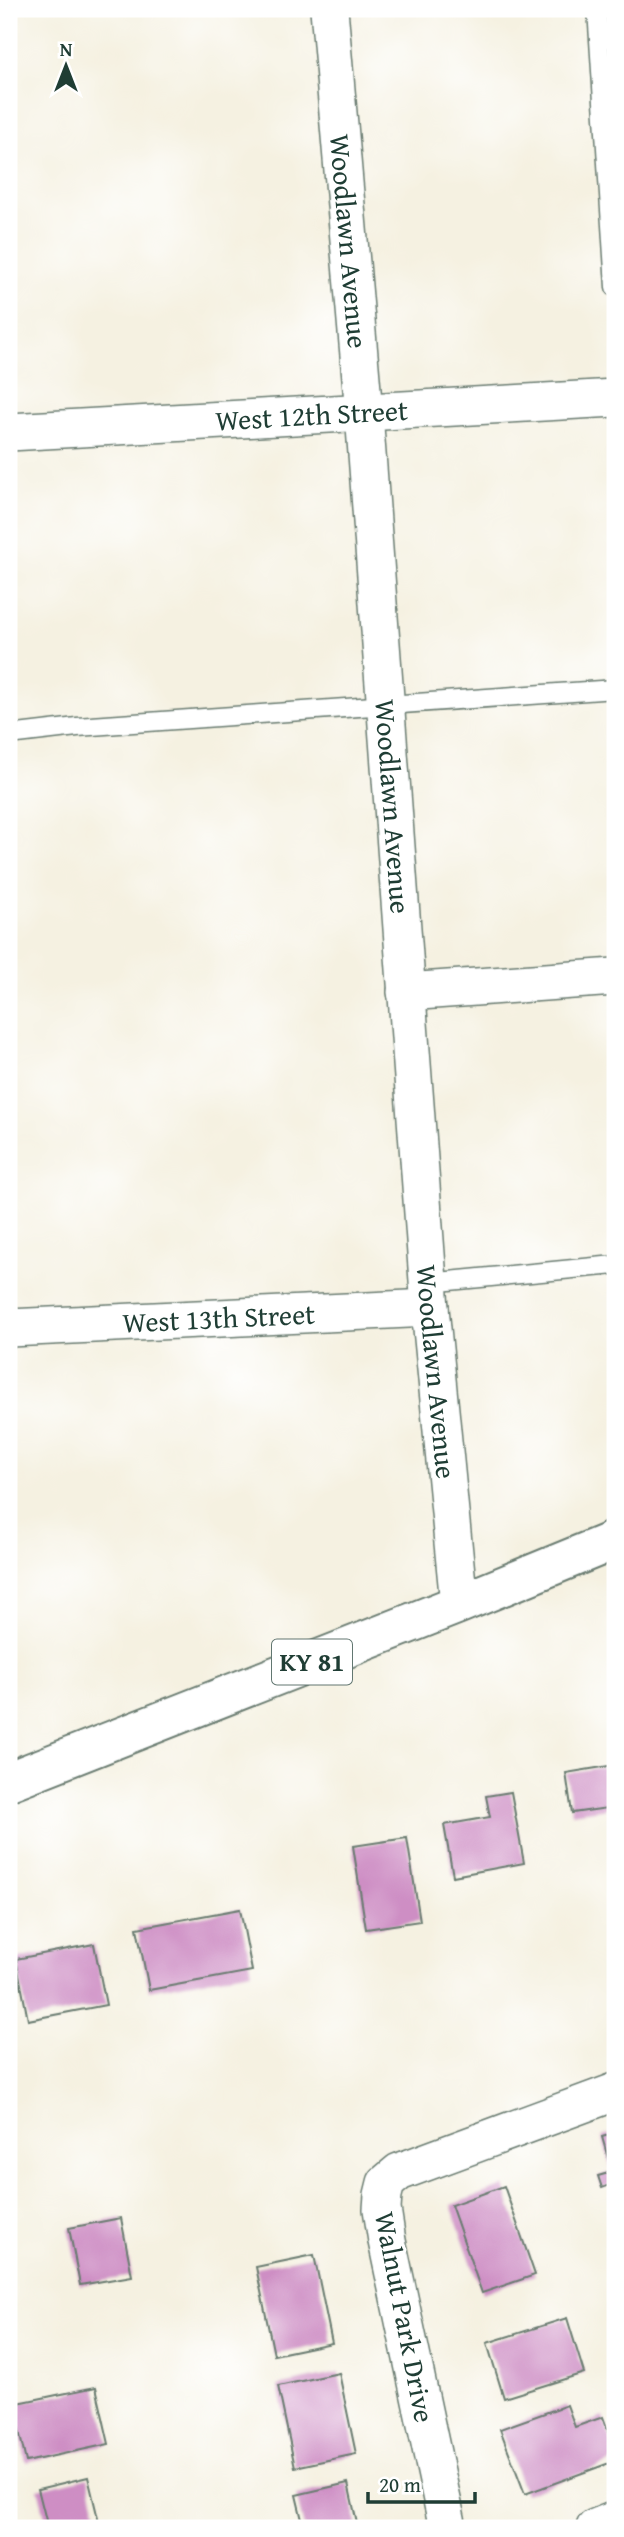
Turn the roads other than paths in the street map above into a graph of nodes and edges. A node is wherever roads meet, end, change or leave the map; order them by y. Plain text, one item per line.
1 (329, 9) edge
2 (597, 9) edge
3 (615, 286) edge
4 (615, 398) edge
5 (364, 413) junction
6 (9, 432) edge
7 (615, 689) edge
8 (386, 707) junction
9 (9, 735) edge
10 (615, 977) edge
11 (406, 992) junction
12 (615, 1265) edge
13 (429, 1295) junction
14 (9, 1328) edge
15 (615, 1540) edge
16 (459, 1604) junction
17 (9, 1782) edge
18 (615, 2092) edge
19 (615, 2520) edge
20 (448, 2528) edge
21 (595, 2528) edge

1 - 5 street, Woodlawn Avenue
2 - 3 lane
4 - 5 street, West 12th Street
5 - 6 street, West 12th Street
5 - 8 street, Woodlawn Avenue
7 - 8 lane
8 - 9 lane
8 - 11 street, Woodlawn Avenue
10 - 11 street
11 - 13 street, Woodlawn Avenue
12 - 13 lane
13 - 14 street, West 13th Street
13 - 16 street, Woodlawn Avenue
15 - 16 main road, KY 81
16 - 17 main road, KY 81
18 - 20 street, Walnut Park Drive
19 - 21 street

